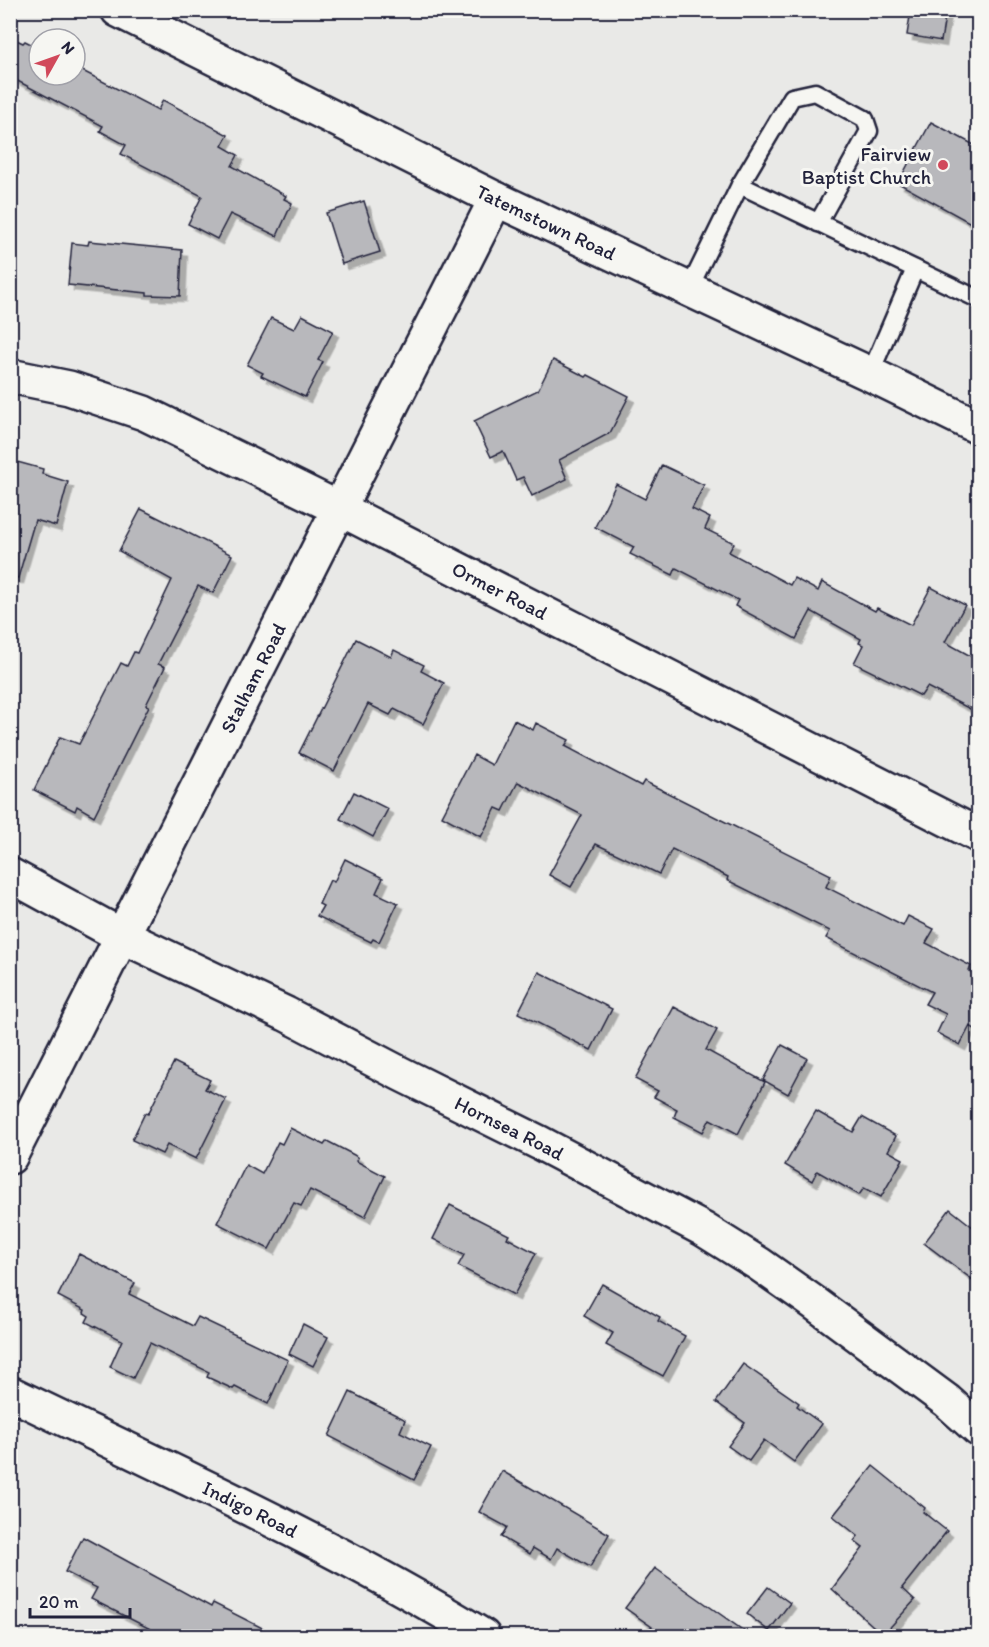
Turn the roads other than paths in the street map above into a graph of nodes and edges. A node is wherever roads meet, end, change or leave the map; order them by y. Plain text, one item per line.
1 (117, 10) edge
2 (740, 185) junction
3 (496, 199) junction
4 (818, 223) junction
5 (915, 269) junction
6 (689, 289) junction
7 (978, 299) edge
8 (870, 374) junction
9 (10, 376) edge
10 (978, 426) edge
11 (340, 508) junction
12 (978, 835) edge
13 (10, 875) edge
14 (122, 936) junction
15 (10, 1156) edge
16 (10, 1393) edge
17 (978, 1429) edge
18 (483, 1636) edge

1 - 3 street, Tatemstown Road
2 - 4 lane
2 - 4 lane
2 - 6 lane
3 - 6 street, Tatemstown Road
3 - 11 street, Stalham Road
4 - 5 lane
5 - 7 lane
5 - 8 lane
6 - 8 street, Tatemstown Road
8 - 10 street, Tatemstown Road
9 - 11 street, Ormer Road
11 - 12 street, Ormer Road
11 - 14 street, Stalham Road
13 - 14 street, Hornsea Road
14 - 15 street, Stalham Road
14 - 17 street, Hornsea Road
16 - 18 street, Indigo Road

